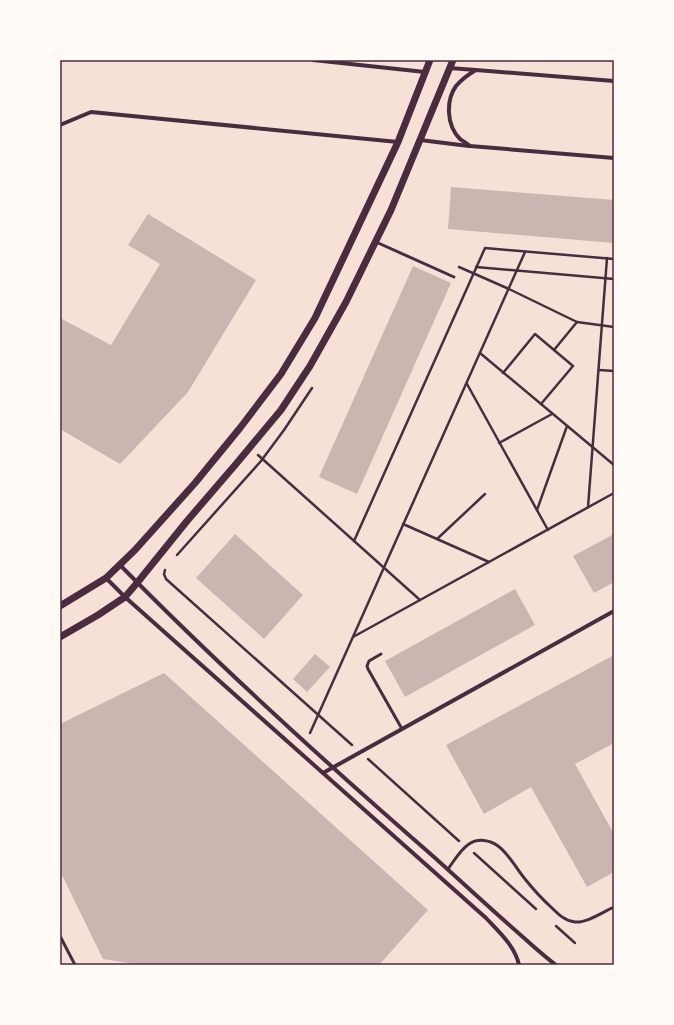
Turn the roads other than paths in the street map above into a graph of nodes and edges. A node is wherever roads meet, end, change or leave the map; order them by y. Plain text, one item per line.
1 (313, 60) edge
2 (430, 60) edge
3 (453, 60) edge
4 (449, 68) junction
5 (476, 70) junction
6 (425, 72) junction
7 (614, 81) edge
8 (60, 125) edge
9 (420, 140) junction
10 (398, 142) junction
11 (470, 146) junction
12 (614, 158) edge
13 (376, 242) junction
14 (454, 277) dead end
15 (120, 565) junction
16 (106, 578) junction
17 (138, 583) junction
18 (125, 597) junction
19 (60, 606) edge
20 (614, 612) edge
21 (60, 637) edge
22 (381, 654) dead end
23 (402, 729) junction
24 (332, 767) junction
25 (323, 773) junction
26 (448, 870) junction
27 (614, 907) edge
28 (60, 936) edge
29 (75, 965) edge
30 (519, 965) edge
31 (556, 965) edge

1 - 6 street
2 - 6 street
3 - 4 street
4 - 5 street
4 - 9 street
5 - 7 street
5 - 11 street
6 - 10 street
8 - 10 street
9 - 11 street
9 - 13 street
10 - 15 street
11 - 12 street
13 - 14 lane
13 - 17 street
15 - 16 street
15 - 17 street
16 - 18 street
16 - 19 street
17 - 18 street
17 - 24 street
18 - 21 street
18 - 25 street
20 - 23 street
22 - 23 lane
23 - 24 street
24 - 25 street
24 - 26 street
25 - 30 street
26 - 27 lane
26 - 31 street
28 - 29 lane

